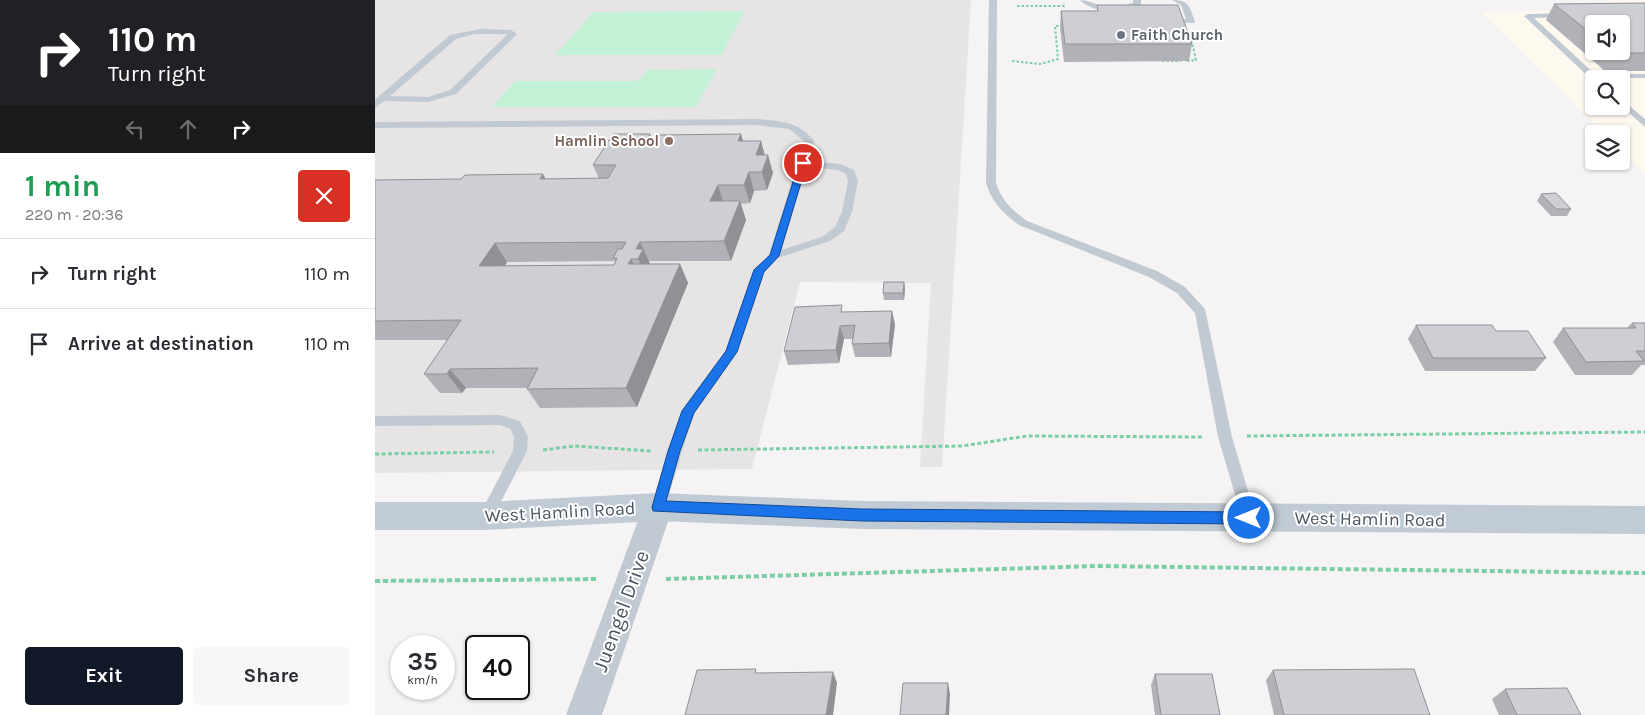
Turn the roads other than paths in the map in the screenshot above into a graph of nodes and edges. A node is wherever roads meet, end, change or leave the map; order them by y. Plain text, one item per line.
1 (993, 0) edge
2 (1084, 0) edge
3 (1137, 0) edge
4 (1176, 0) edge
5 (1577, 15) edge
6 (1184, 22) edge
7 (1586, 70) edge
8 (1645, 76) edge
9 (1630, 77) edge
10 (378, 101) edge
11 (1630, 110) edge
12 (1645, 124) edge
13 (375, 125) edge
14 (803, 163) junction
15 (774, 256) junction
16 (375, 420) edge
17 (658, 507) junction
18 (375, 516) edge
19 (486, 516) junction
20 (1249, 518) junction
21 (1645, 520) edge
22 (584, 715) edge

1 - 20 lane
2 - 3 lane
4 - 6 lane
5 - 7 lane
8 - 9 lane
10 - 10 lane
11 - 12 lane
13 - 14 lane
14 - 15 lane
14 - 15 lane
15 - 17 lane
16 - 19 lane
17 - 19 street, West Hamlin Road
17 - 20 street, West Hamlin Road
17 - 22 street, Juengel Drive
18 - 19 street, West Hamlin Road
20 - 21 street, West Hamlin Road

